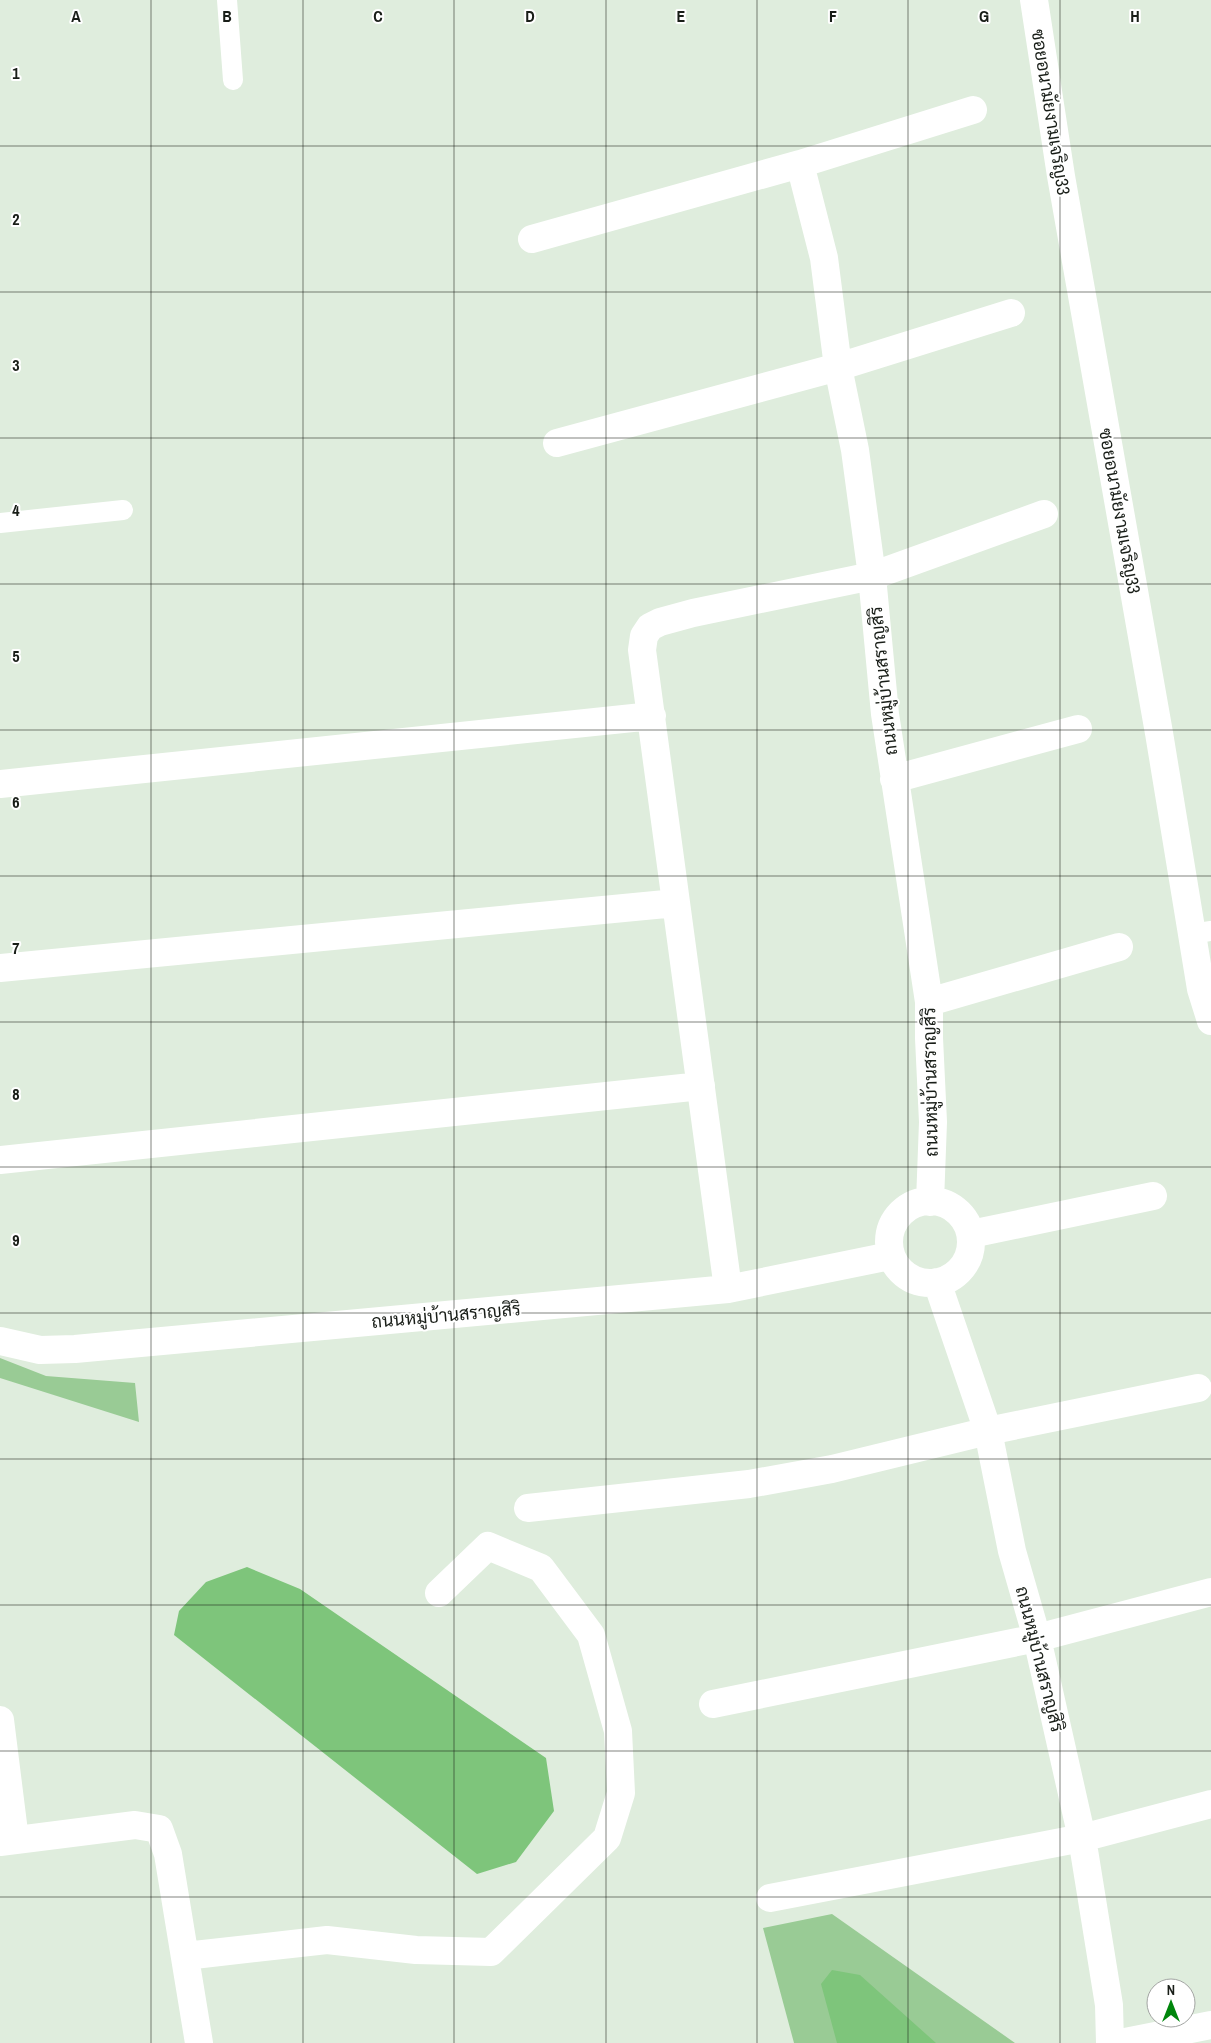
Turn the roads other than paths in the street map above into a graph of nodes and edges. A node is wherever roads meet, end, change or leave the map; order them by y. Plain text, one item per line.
1 (228, 0) edge
2 (1034, 0) edge
3 (233, 80) dead end
4 (973, 110) dead end
5 (800, 164) junction
6 (532, 239) dead end
7 (1011, 313) dead end
8 (838, 367) junction
9 (557, 443) dead end
10 (123, 510) dead end
11 (1044, 514) dead end
12 (0, 523) edge
13 (872, 576) junction
14 (652, 716) junction
15 (1078, 729) dead end
16 (894, 779) junction
17 (0, 784) edge
18 (676, 903) junction
19 (1201, 933) edge
20 (1119, 947) dead end
21 (0, 968) edge
22 (929, 1002) junction
23 (1211, 1021) edge
24 (701, 1086) junction
25 (0, 1160) edge
26 (1153, 1196) dead end
27 (930, 1202) junction
28 (971, 1234) junction
29 (890, 1256) junction
30 (937, 1282) junction
31 (728, 1289) junction
32 (0, 1341) edge
33 (1198, 1388) dead end
34 (988, 1431) junction
35 (528, 1508) dead end
36 (1211, 1592) edge
37 (439, 1593) dead end
38 (1037, 1638) junction
39 (713, 1704) dead end
40 (0, 1720) edge
41 (1211, 1804) edge
42 (1082, 1838) junction
43 (8, 1841) edge
44 (770, 1898) dead end
45 (185, 1956) junction
46 (1211, 2026) edge
47 (195, 2042) edge
48 (1110, 2043) edge
49 (1120, 2043) edge

1 - 3 lane
2 - 19 street, ซอยอนามัยงามเจริญ33
4 - 5 street
5 - 6 street
5 - 8 street, ถนนหมู่บ้านสราญสิริ
7 - 8 street
8 - 9 street
8 - 13 street, ถนนหมู่บ้านสราญสิริ
10 - 12 lane
11 - 13 street
13 - 14 street
13 - 16 street, ถนนหมู่บ้านสราญสิริ
14 - 17 street
14 - 18 street
15 - 16 street
16 - 22 street, ถนนหมู่บ้านสราญสิริ
18 - 21 street
18 - 24 street
19 - 23 street, ซอยอนามัยงามเจริญ33
20 - 22 street
22 - 27 street, ถนนหมู่บ้านสราญสิริ
24 - 25 street
24 - 31 street
26 - 28 street
27 - 28 street
27 - 29 street
28 - 30 street
29 - 30 street
29 - 31 street, ถนนหมู่บ้านสราญสิริ
30 - 34 street, ถนนหมู่บ้านสราญสิริ
31 - 32 street, ถนนหมู่บ้านสราญสิริ
33 - 34 street
34 - 35 street
34 - 38 street, ถนนหมู่บ้านสราญสิริ
36 - 38 street
37 - 45 street
38 - 39 street
38 - 42 street, ถนนหมู่บ้านสราญสิริ
40 - 43 street
41 - 42 street
42 - 44 street
42 - 48 street, ถนนหมู่บ้านสราญสิริ
43 - 45 street
45 - 47 street
46 - 49 street

